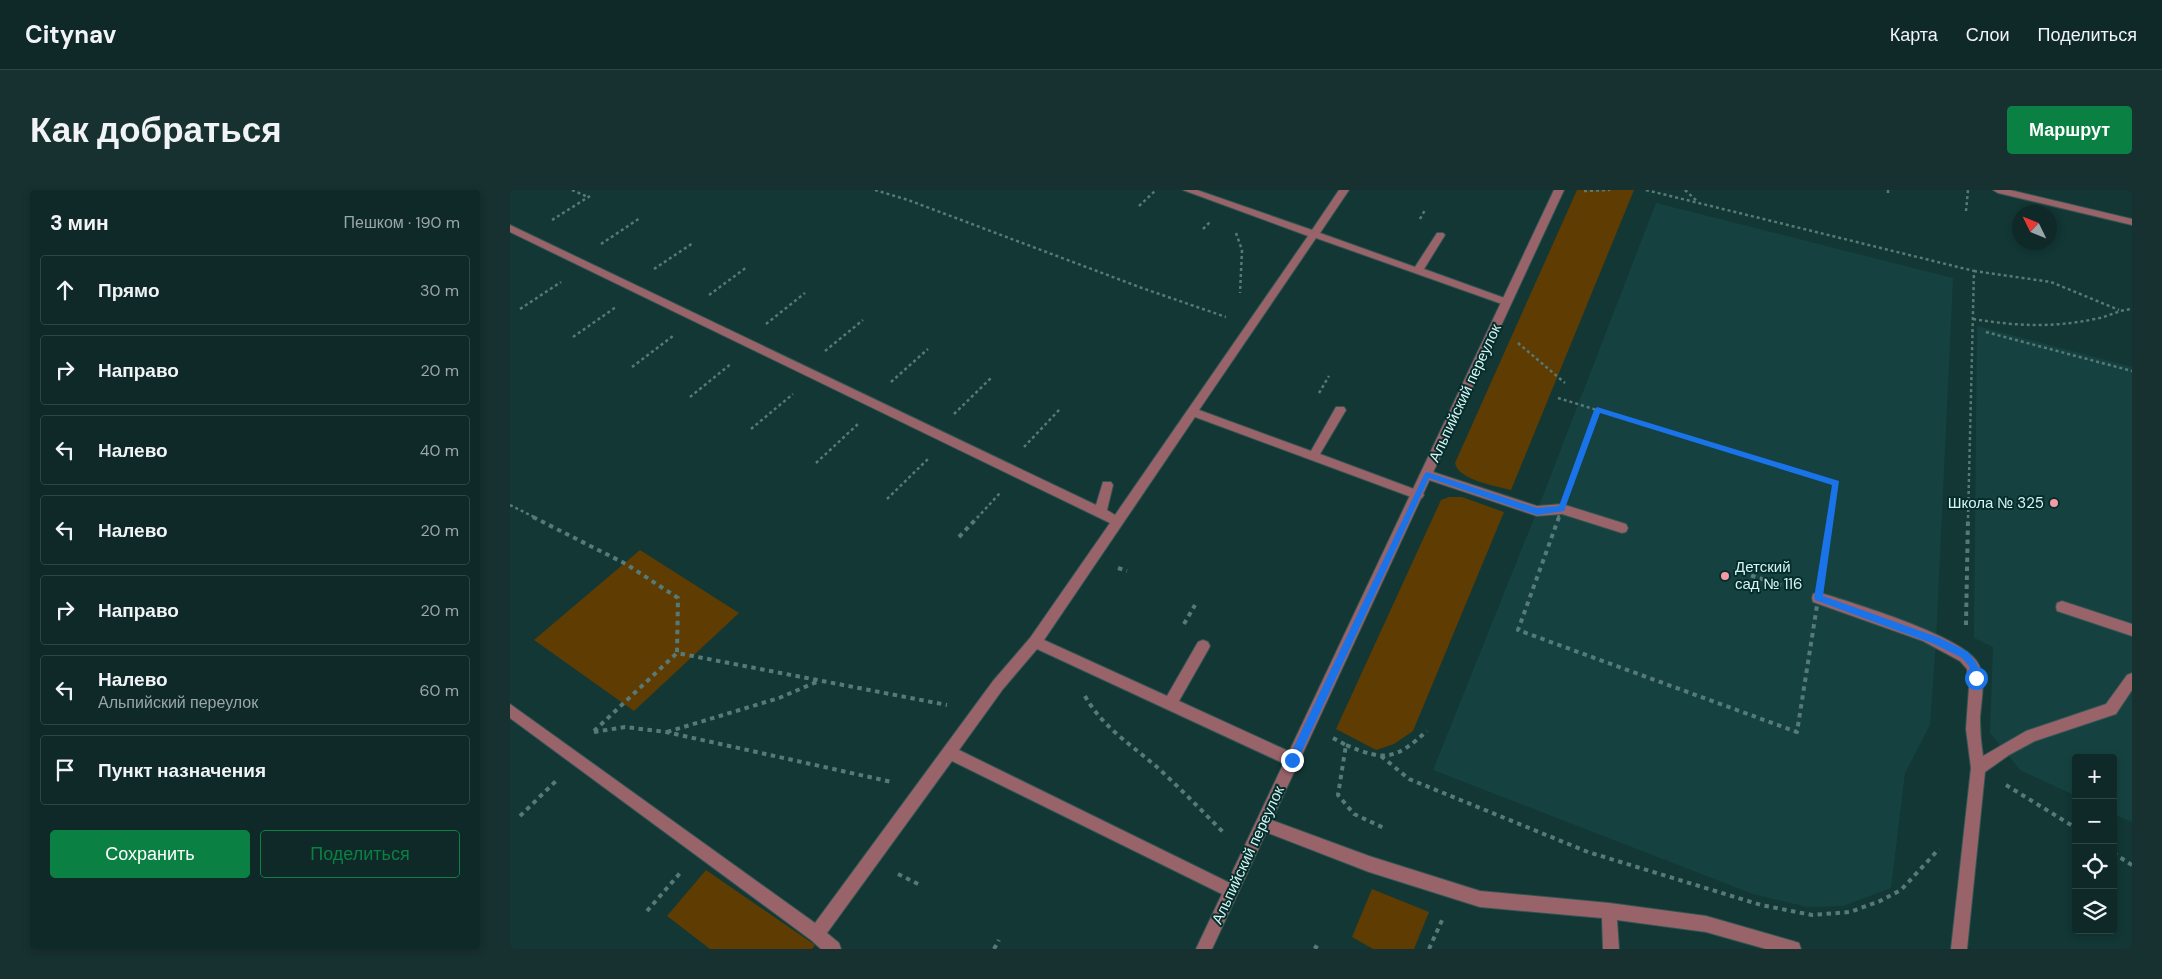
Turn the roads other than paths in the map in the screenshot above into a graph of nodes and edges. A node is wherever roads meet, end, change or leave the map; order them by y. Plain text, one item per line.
1 (1188, 190) edge
2 (1344, 190) edge
3 (1557, 190) edge
4 (1998, 190) edge
5 (2132, 222) edge
6 (510, 228) edge
7 (1312, 235) junction
8 (1440, 235) dead end
9 (1418, 272) junction
10 (1506, 302) junction
11 (1340, 410) dead end
12 (1192, 412) junction
13 (1313, 457) junction
14 (1427, 475) junction
15 (1107, 485) dead end
16 (1418, 495) junction
17 (1100, 513) junction
18 (1117, 521) junction
19 (1622, 528) dead end
20 (1814, 596) road end
21 (2062, 607) dead end
22 (2132, 630) edge
23 (1035, 642) junction
24 (1203, 646) dead end
25 (2132, 679) edge
26 (1170, 704) junction
27 (510, 710) edge
28 (949, 752) junction
29 (1292, 760) junction
30 (1978, 768) junction
31 (1263, 824) junction
32 (1232, 891) junction
33 (1609, 911) junction
34 (817, 934) junction
35 (833, 949) edge
36 (1204, 949) edge
37 (1611, 949) edge
38 (1793, 949) edge
39 (1959, 949) edge

1 - 7 street
2 - 7 street
3 - 10 street, Альпийский переулок
4 - 5 street
6 - 17 street
7 - 9 street
7 - 12 street
8 - 9 street
9 - 10 street
10 - 14 street, Альпийский переулок
11 - 13 street
12 - 13 street
12 - 18 street
13 - 16 street
14 - 16 street, Альпийский переулок
14 - 19 street
15 - 17 street
16 - 29 street, Альпийский переулок
17 - 18 street
18 - 23 street
20 - 30 street
21 - 22 street
23 - 26 street
23 - 28 street
24 - 26 street
25 - 30 street
26 - 29 street
27 - 34 street
28 - 32 street
28 - 34 street
29 - 31 street, Альпийский переулок
30 - 39 street
31 - 32 street, Альпийский переулок
31 - 33 street
32 - 36 street, Альпийский переулок
33 - 37 street
33 - 38 street
34 - 35 street

